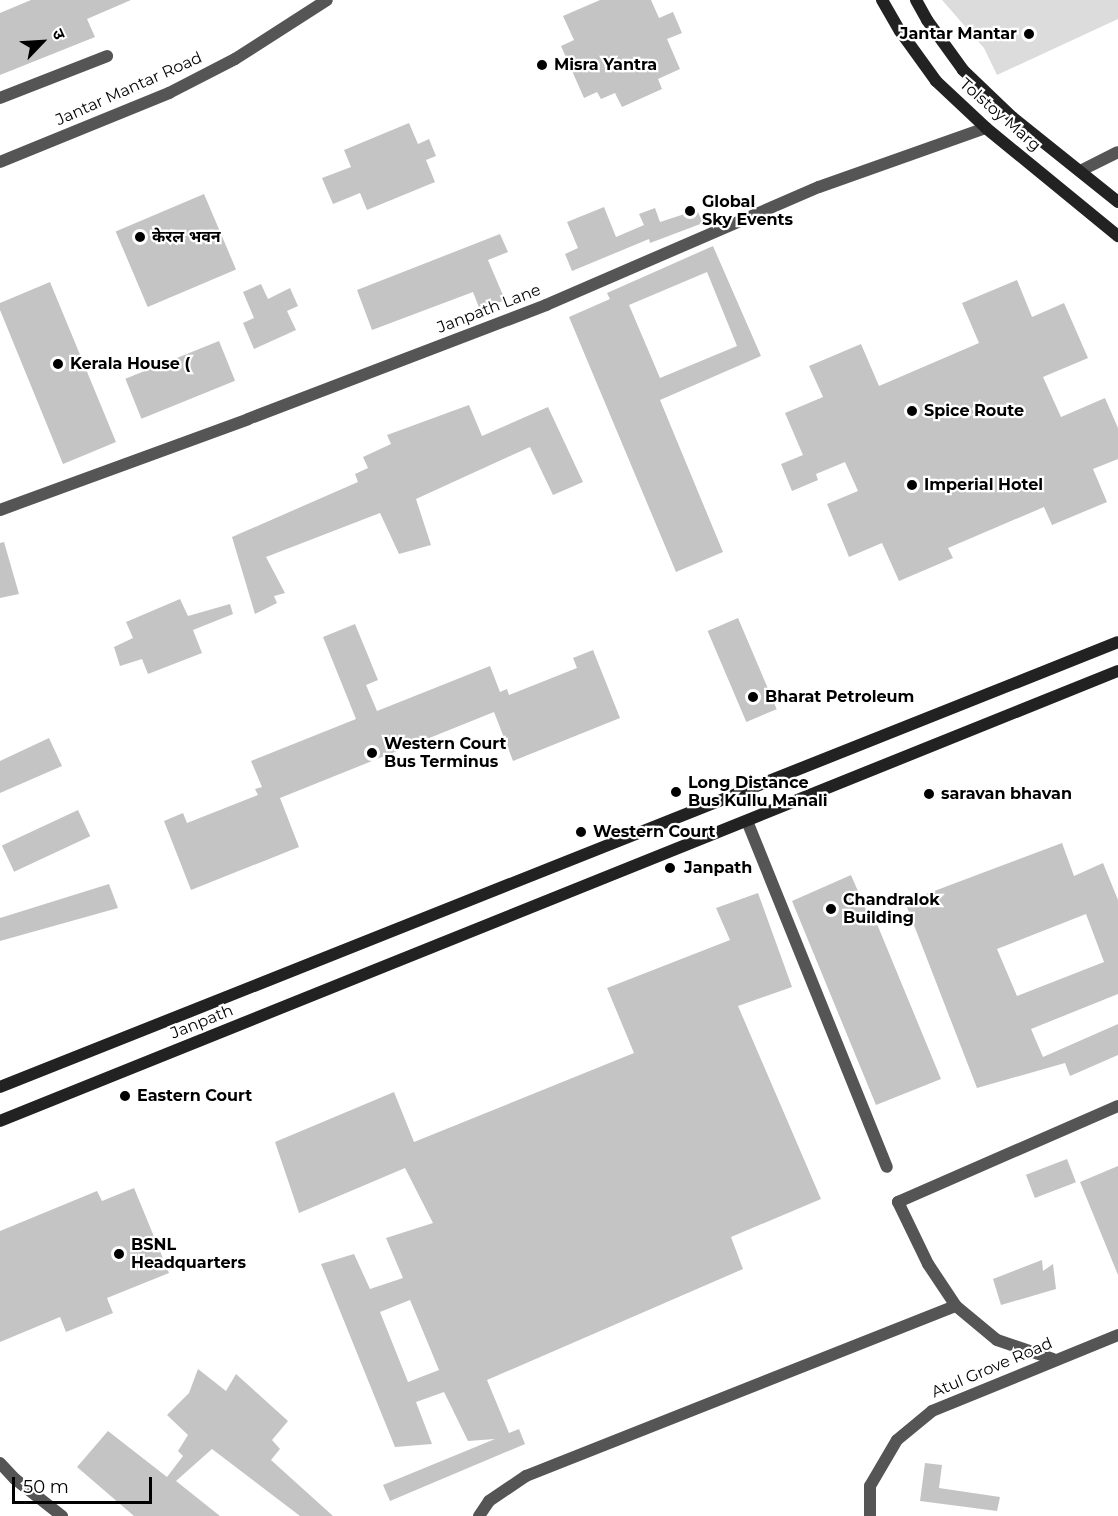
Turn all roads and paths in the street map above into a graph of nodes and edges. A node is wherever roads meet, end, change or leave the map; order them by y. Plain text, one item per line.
1 (327, 0) edge
2 (882, 0) edge
3 (916, 0) edge
4 (107, 56) dead end
5 (0, 99) edge
6 (986, 128) junction
7 (1118, 152) edge
8 (0, 162) edge
9 (1080, 171) junction
10 (1118, 202) edge
11 (1118, 236) edge
12 (0, 510) edge
13 (1118, 642) edge
14 (1118, 671) edge
15 (747, 821) junction
16 (0, 1087) edge
17 (1118, 1107) edge
18 (0, 1121) edge
19 (887, 1167) dead end
20 (956, 1306) junction
21 (1118, 1335) edge
22 (1053, 1359) junction
23 (0, 1463) edge
24 (62, 1516) edge
25 (479, 1516) edge
26 (870, 1516) edge

1 - 8 street, Jantar Mantar Road
2 - 6 main road, Tolstoy Marg
3 - 9 main road, Tolstoy Marg
4 - 5 street
6 - 11 main road, Tolstoy Marg
6 - 12 street, Janpath Lane
7 - 9 street
9 - 10 main road, Tolstoy Marg
13 - 16 main road, Janpath
14 - 15 main road, Janpath
15 - 18 main road, Janpath
15 - 19 street
17 - 20 street
20 - 22 street
20 - 25 street
21 - 22 street, Atul Grove Road
22 - 26 street, Atul Grove Road
23 - 24 street

